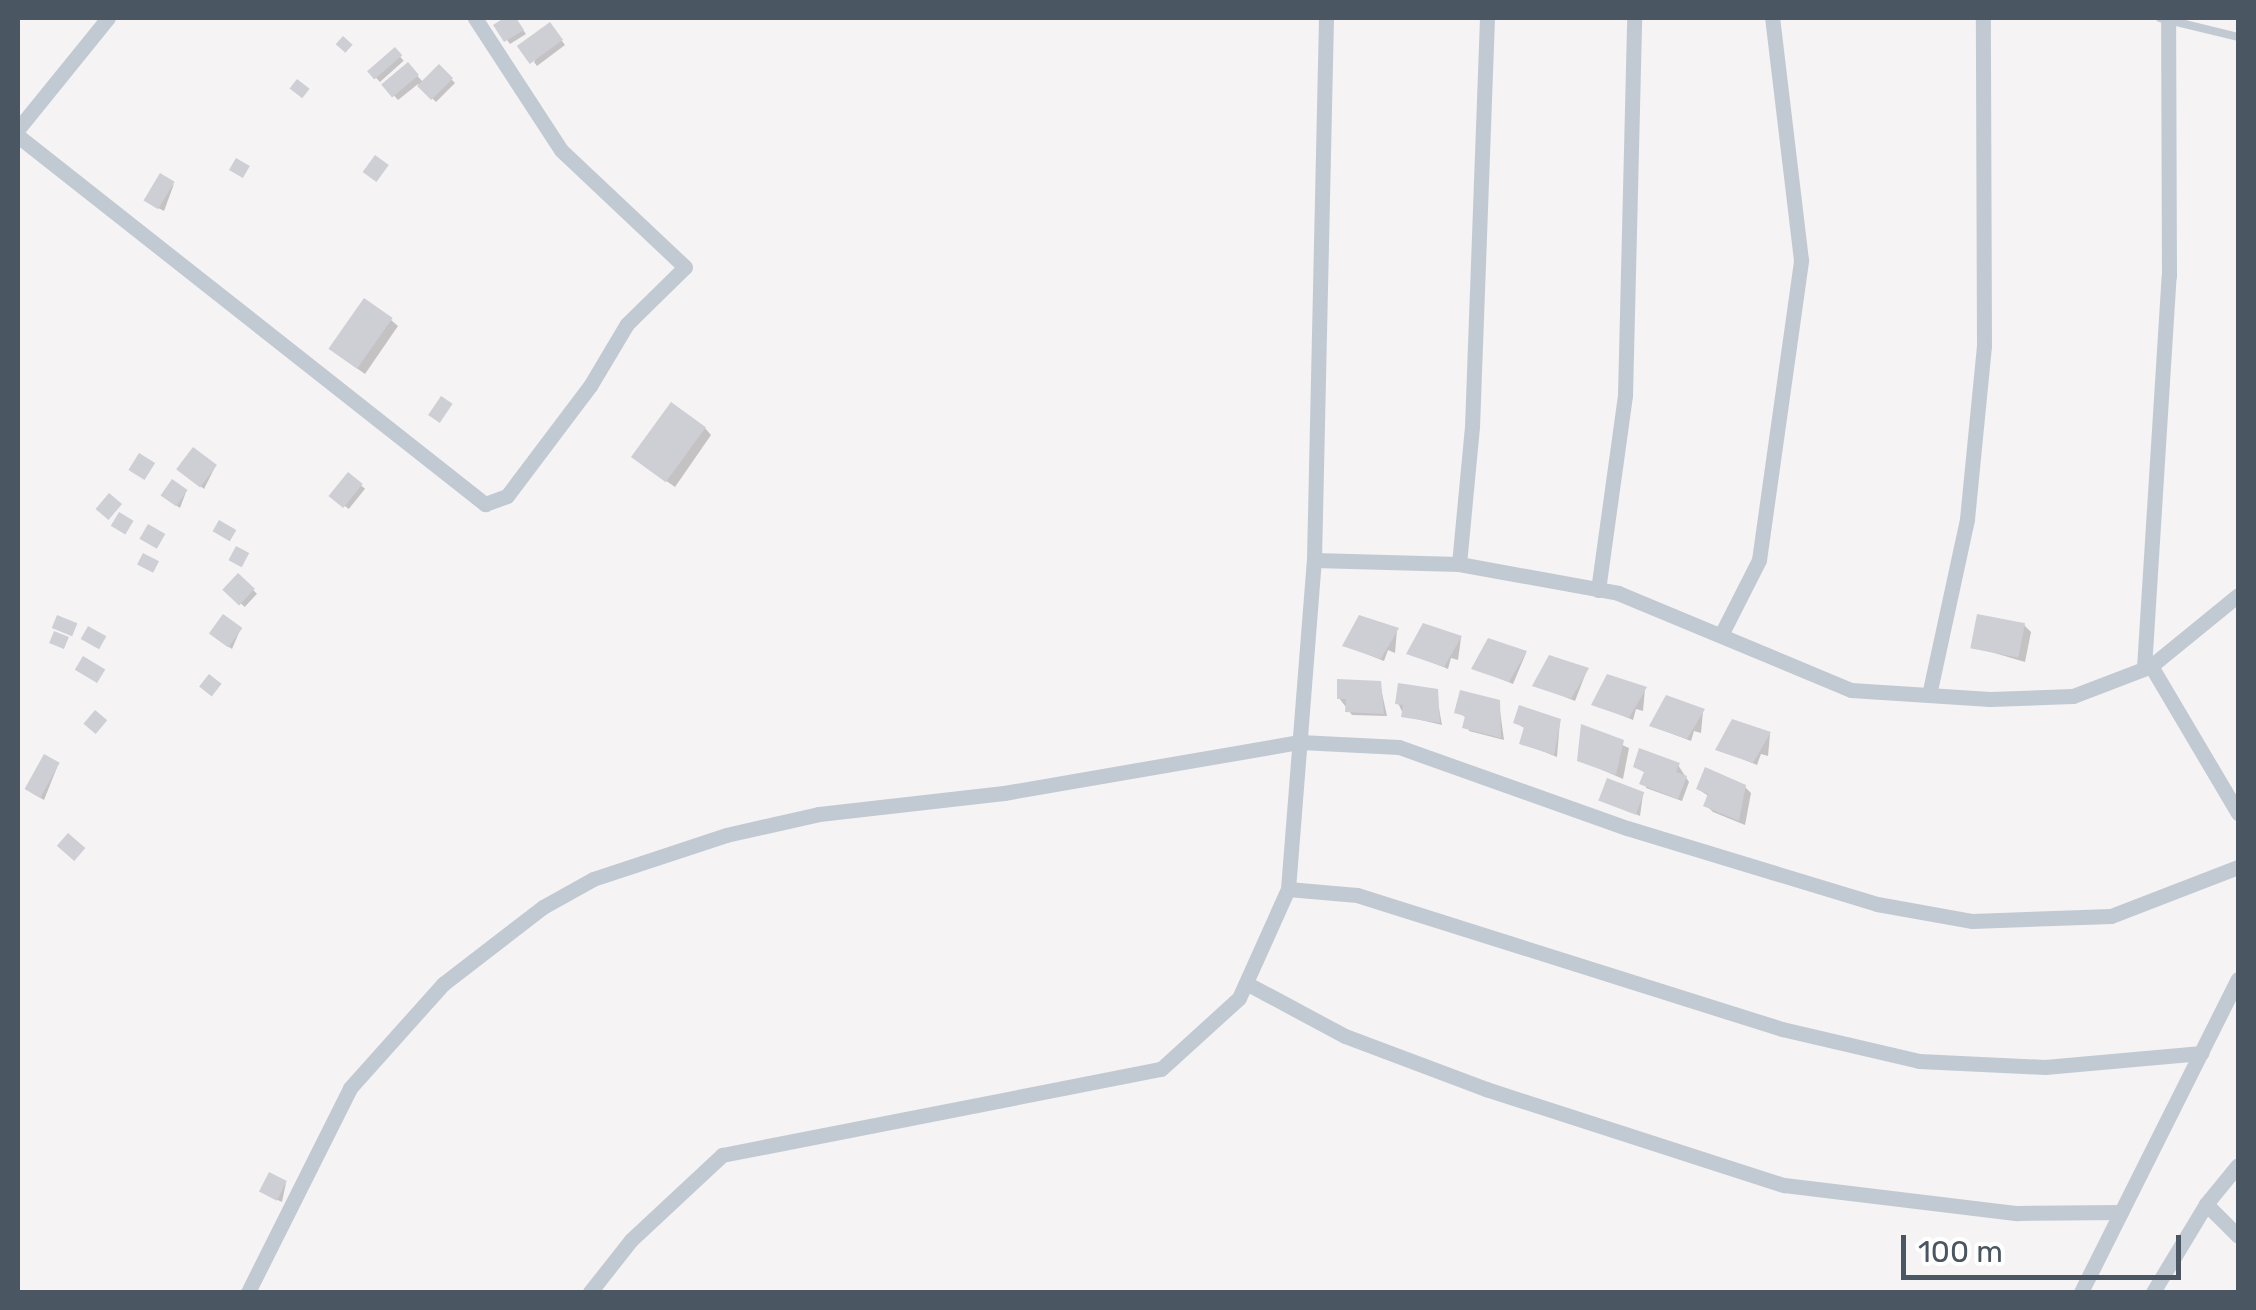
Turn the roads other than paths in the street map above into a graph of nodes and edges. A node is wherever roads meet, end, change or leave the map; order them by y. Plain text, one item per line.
1 (108, 18) edge
2 (1326, 18) edge
3 (1487, 18) edge
4 (1634, 18) edge
5 (1772, 18) edge
6 (1982, 18) edge
7 (2164, 18) edge
8 (484, 22) edge
9 (2238, 37) edge
10 (18, 132) edge
11 (1314, 560) junction
12 (1459, 564) junction
13 (1598, 590) junction
14 (2238, 596) edge
15 (1722, 633) junction
16 (2148, 667) junction
17 (1929, 696) junction
18 (1300, 742) junction
19 (2238, 813) edge
20 (2238, 867) edge
21 (1288, 889) junction
22 (2238, 978) edge
23 (1246, 983) junction
24 (2201, 1054) junction
25 (2238, 1165) edge
26 (2206, 1204) junction
27 (2121, 1212) junction
28 (2238, 1236) edge
29 (248, 1292) edge
30 (590, 1292) edge
31 (2081, 1292) edge
32 (2153, 1292) edge

1 - 10 street
2 - 11 street
3 - 12 street
4 - 13 street
5 - 15 street
6 - 17 street
7 - 9 lane
7 - 16 street
8 - 10 street
11 - 12 street
11 - 18 street
12 - 13 street
13 - 15 street
14 - 16 street
15 - 17 street
16 - 17 street
16 - 19 street
18 - 20 street
18 - 21 street
18 - 29 street
21 - 23 street
21 - 24 street
22 - 24 street
23 - 27 street
23 - 30 street
24 - 27 street
25 - 26 street
26 - 28 street
26 - 32 street
27 - 31 street

